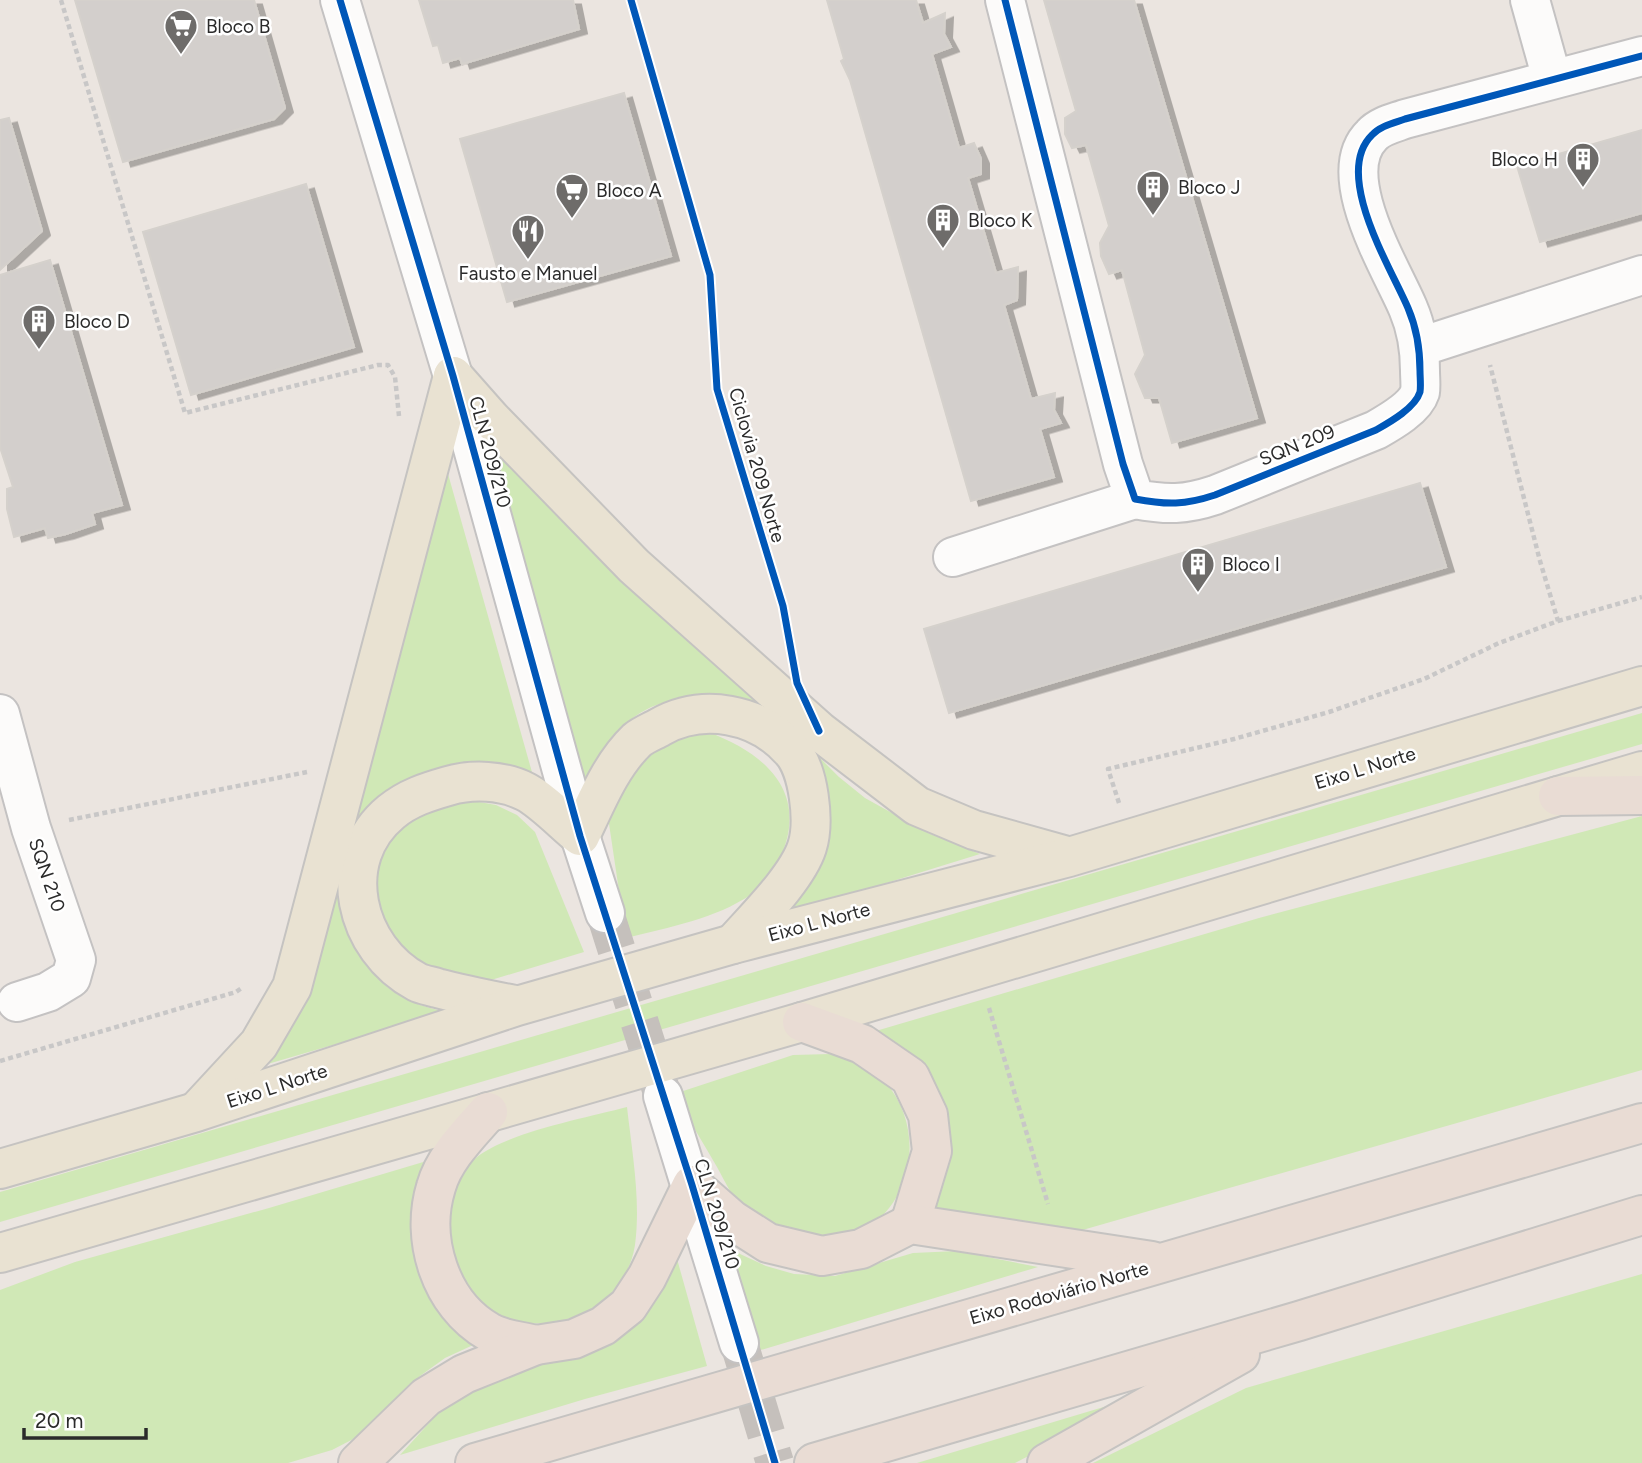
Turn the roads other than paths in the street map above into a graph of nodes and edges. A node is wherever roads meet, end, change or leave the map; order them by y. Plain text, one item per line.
1 (340, 0) edge
2 (1005, 0) edge
3 (1530, 0) edge
4 (1642, 57) edge
5 (1552, 79) junction
6 (1642, 275) edge
7 (1420, 347) junction
8 (453, 376) junction
9 (1135, 499) junction
10 (953, 557) dead end
11 (1642, 686) edge
12 (0, 714) edge
13 (1642, 771) edge
14 (1642, 795) edge
15 (1558, 796) junction
16 (580, 836) junction
17 (1069, 857) junction
18 (605, 913) tunnel mouth
19 (733, 944) junction
20 (17, 1002) dead end
21 (517, 1006) junction
22 (802, 1023) junction
23 (663, 1096) tunnel mouth
24 (196, 1112) junction
25 (488, 1112) junction
26 (1642, 1123) edge
27 (0, 1169) edge
28 (692, 1185) junction
29 (1639, 1217) edge
30 (910, 1224) junction
31 (0, 1253) edge
32 (1165, 1263) junction
33 (1299, 1321) junction
34 (739, 1343) tunnel mouth
35 (536, 1345) junction
36 (358, 1463) edge
37 (475, 1463) edge
38 (814, 1463) edge
39 (1047, 1463) edge

1 - 8 street, CLN 209/210
2 - 9 street
3 - 5 street
4 - 5 street, SQN 209
5 - 7 street, SQN 209
6 - 7 street
7 - 9 street, SQN 209
8 - 16 street, CLN 209/210
8 - 17 main road
8 - 24 main road
9 - 10 street
11 - 17 main road, Eixo L Norte
12 - 20 street, SQN 210
13 - 15 main road
14 - 15 highway
15 - 22 main road
16 - 18 street, CLN 209/210
16 - 19 main road
16 - 21 main road
17 - 19 main road, Eixo L Norte
19 - 21 main road, Eixo L Norte
21 - 24 main road, Eixo L Norte
22 - 25 main road
22 - 30 highway
23 - 28 street, CLN 209/210
24 - 27 main road, Eixo L Norte
25 - 31 main road
25 - 35 highway
26 - 32 highway, Eixo Rodoviário Norte
28 - 30 highway
28 - 34 street, CLN 209/210
28 - 35 highway
29 - 33 highway
30 - 32 highway
32 - 37 highway, Eixo Rodoviário Norte
33 - 38 highway
33 - 39 highway
35 - 36 highway

